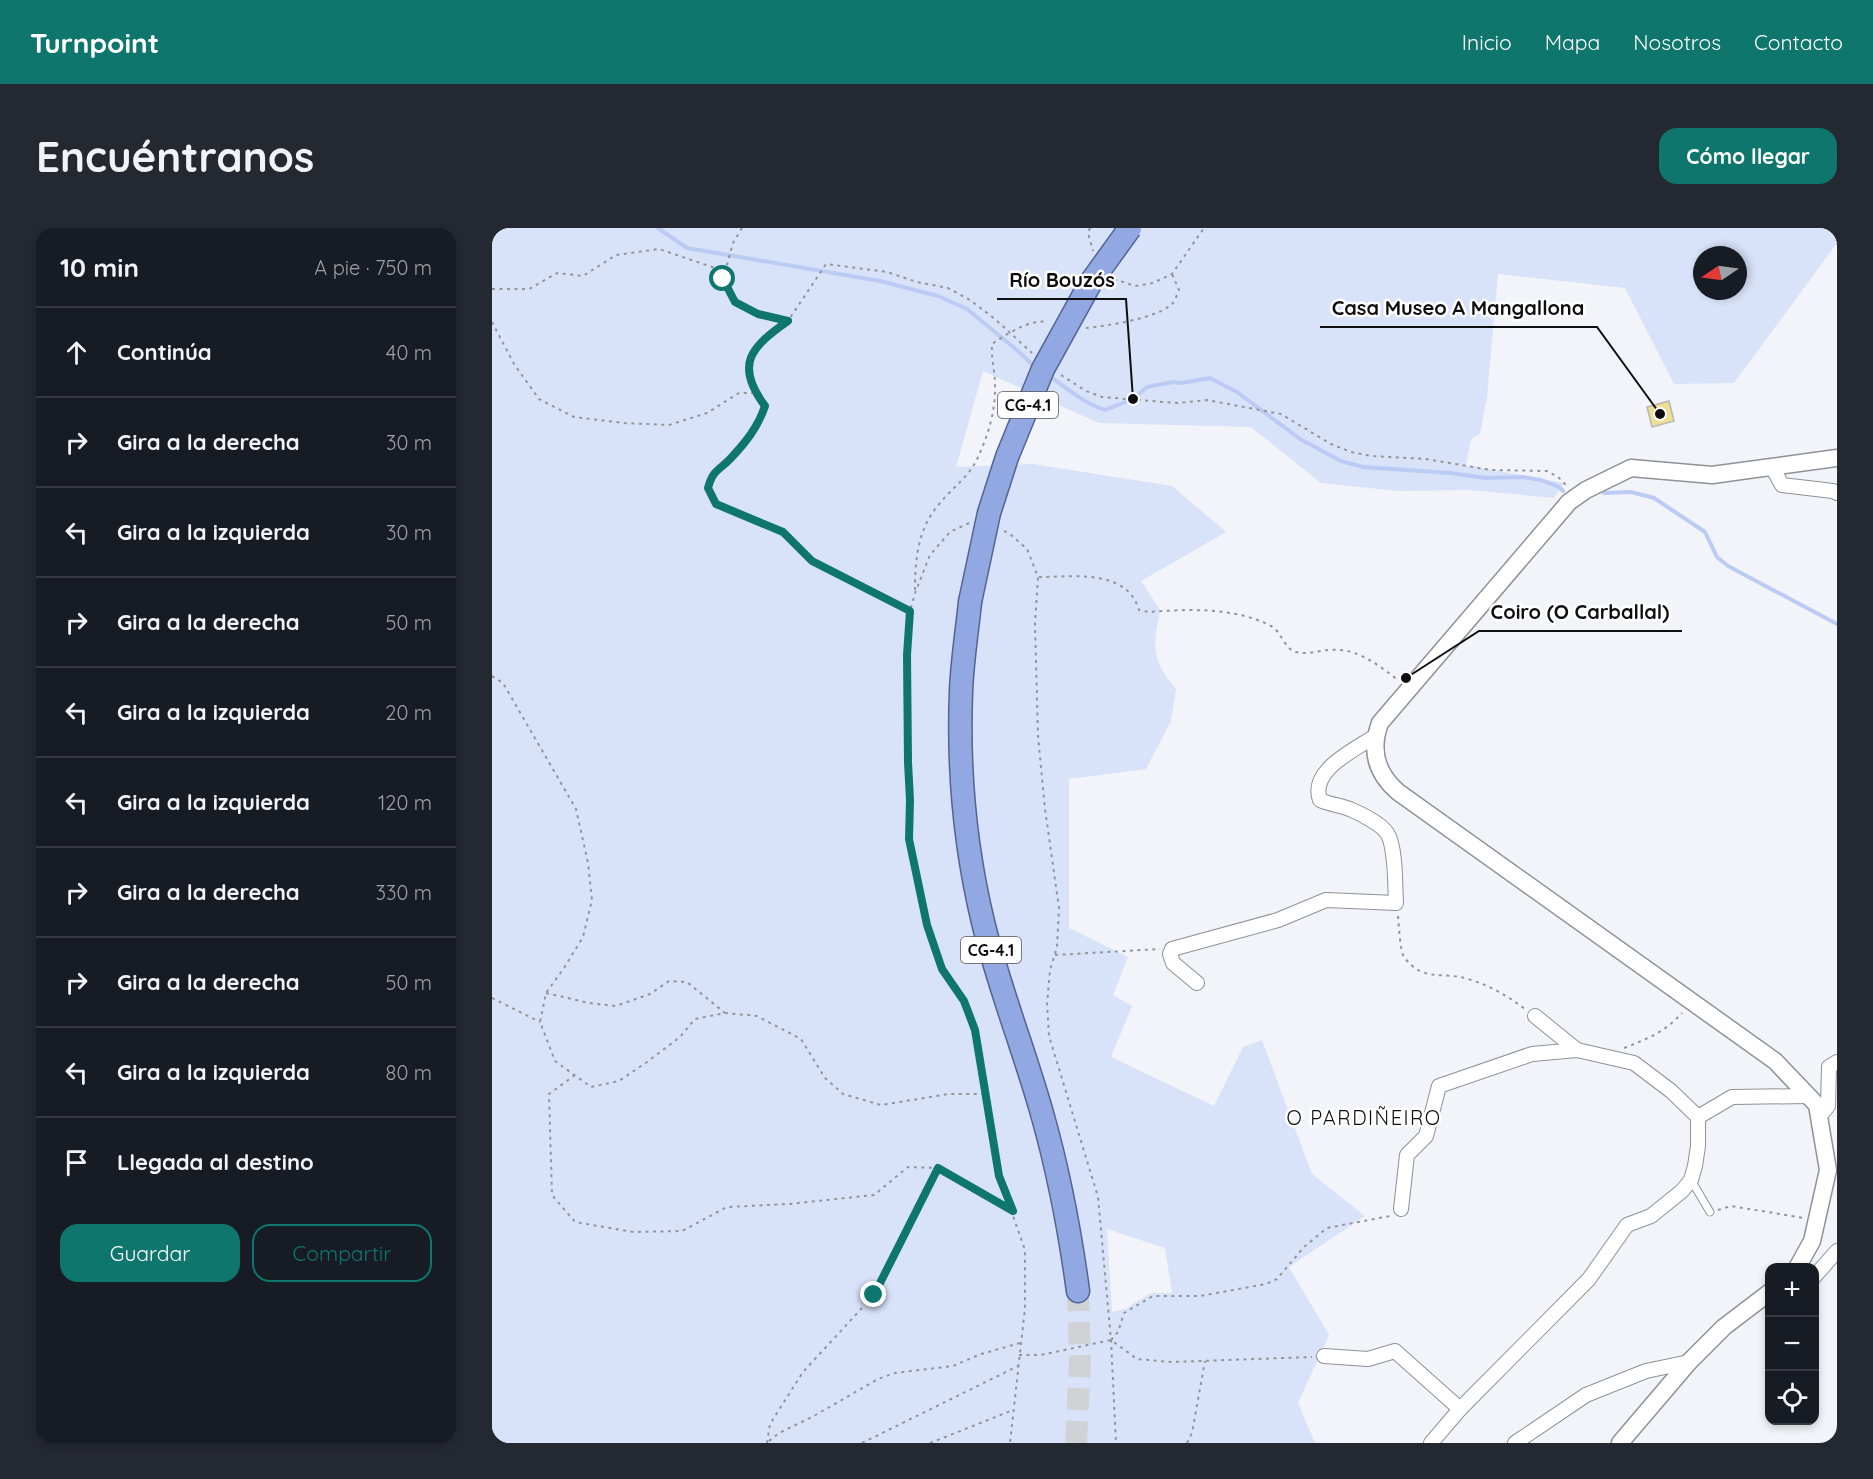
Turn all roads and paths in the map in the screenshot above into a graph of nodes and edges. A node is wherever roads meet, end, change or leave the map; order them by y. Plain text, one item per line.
1 (742, 228) edge
2 (1090, 228) edge
3 (1130, 228) edge
4 (1204, 228) edge
5 (1093, 252) dead end
6 (725, 271) junction
7 (1108, 273) dead end
8 (1172, 274) junction
9 (492, 289) edge
10 (788, 321) junction
11 (492, 322) edge
12 (1052, 323) dead end
13 (1085, 328) dead end
14 (1009, 332) junction
15 (1038, 357) dead end
16 (1056, 371) dead end
17 (756, 393) junction
18 (1837, 458) edge
19 (1772, 467) junction
20 (1837, 493) edge
21 (1575, 497) junction
22 (970, 522) dead end
23 (1002, 530) dead end
24 (1038, 578) junction
25 (915, 593) junction
26 (910, 611) junction
27 (492, 676) edge
28 (1409, 689) junction
29 (1375, 736) junction
30 (1396, 903) junction
31 (1172, 949) junction
32 (1055, 955) junction
33 (1197, 983) dead end
34 (546, 993) junction
35 (492, 998) edge
36 (725, 1012) junction
37 (1682, 1014) dead end
38 (1535, 1016) joint
39 (540, 1022) junction
40 (1577, 1050) junction
41 (1601, 1055) junction
42 (1837, 1062) edge
43 (574, 1075) junction
44 (985, 1094) junction
45 (1808, 1096) junction
46 (1698, 1117) junction
47 (1819, 1117) junction
48 (938, 1168) junction
49 (1691, 1180) junction
50 (1401, 1209) joint
51 (1013, 1211) junction
52 (1710, 1212) joint
53 (1816, 1220) junction
54 (1837, 1251) edge
55 (1800, 1263) edge
56 (1819, 1272) edge
57 (1078, 1291) tunnel mouth
58 (1765, 1296) edge
59 (1765, 1305) edge
60 (1752, 1307) junction
61 (1111, 1341) junction
62 (1021, 1342) junction
63 (1019, 1355) junction
64 (1324, 1356) joint
65 (1205, 1361) junction
66 (1689, 1362) junction
67 (1018, 1366) junction
68 (1460, 1409) junction
69 (1013, 1410) junction
70 (767, 1443) edge
71 (862, 1443) edge
72 (930, 1443) edge
73 (1010, 1443) edge
74 (1116, 1443) edge
75 (1187, 1443) edge
76 (1431, 1443) edge
77 (1515, 1443) edge
78 (1620, 1443) edge

1 - 6 path
2 - 5 path
3 - 57 highway, CG-4.1, bridge
4 - 8 path
6 - 9 path
6 - 10 path
7 - 8 path
8 - 13 path
10 - 14 path
10 - 17 path
11 - 17 path
12 - 14 path
14 - 15 path
14 - 25 path
16 - 21 path
17 - 26 path
18 - 19 street
19 - 20 street
19 - 21 street
21 - 28 street
22 - 25 path
23 - 24 path
24 - 28 path
24 - 32 path
25 - 26 path
26 - 44 path
27 - 34 path
28 - 29 street
29 - 30 street
29 - 45 street
30 - 31 street
30 - 38 path
31 - 32 path
31 - 33 street
32 - 61 path
34 - 36 path
34 - 39 path
35 - 39 path
36 - 43 path
36 - 44 path
37 - 41 path
38 - 40 street
39 - 43 path
40 - 41 street
40 - 50 street
41 - 46 street
42 - 47 street
43 - 48 path
44 - 51 path
45 - 46 street
45 - 47 street
46 - 49 street
47 - 53 street
48 - 51 path
48 - 70 path
49 - 52 lane
49 - 68 street
50 - 61 path
51 - 62 path
52 - 53 path
53 - 55 street
54 - 56 street
58 - 60 street
59 - 60 street
60 - 66 street
61 - 63 path
61 - 65 path
61 - 74 path
62 - 63 path
62 - 70 path
63 - 67 path
64 - 65 path
64 - 68 street
65 - 75 path
66 - 77 street
66 - 78 street
67 - 69 path
67 - 71 path
68 - 76 street
69 - 72 path
69 - 73 path

